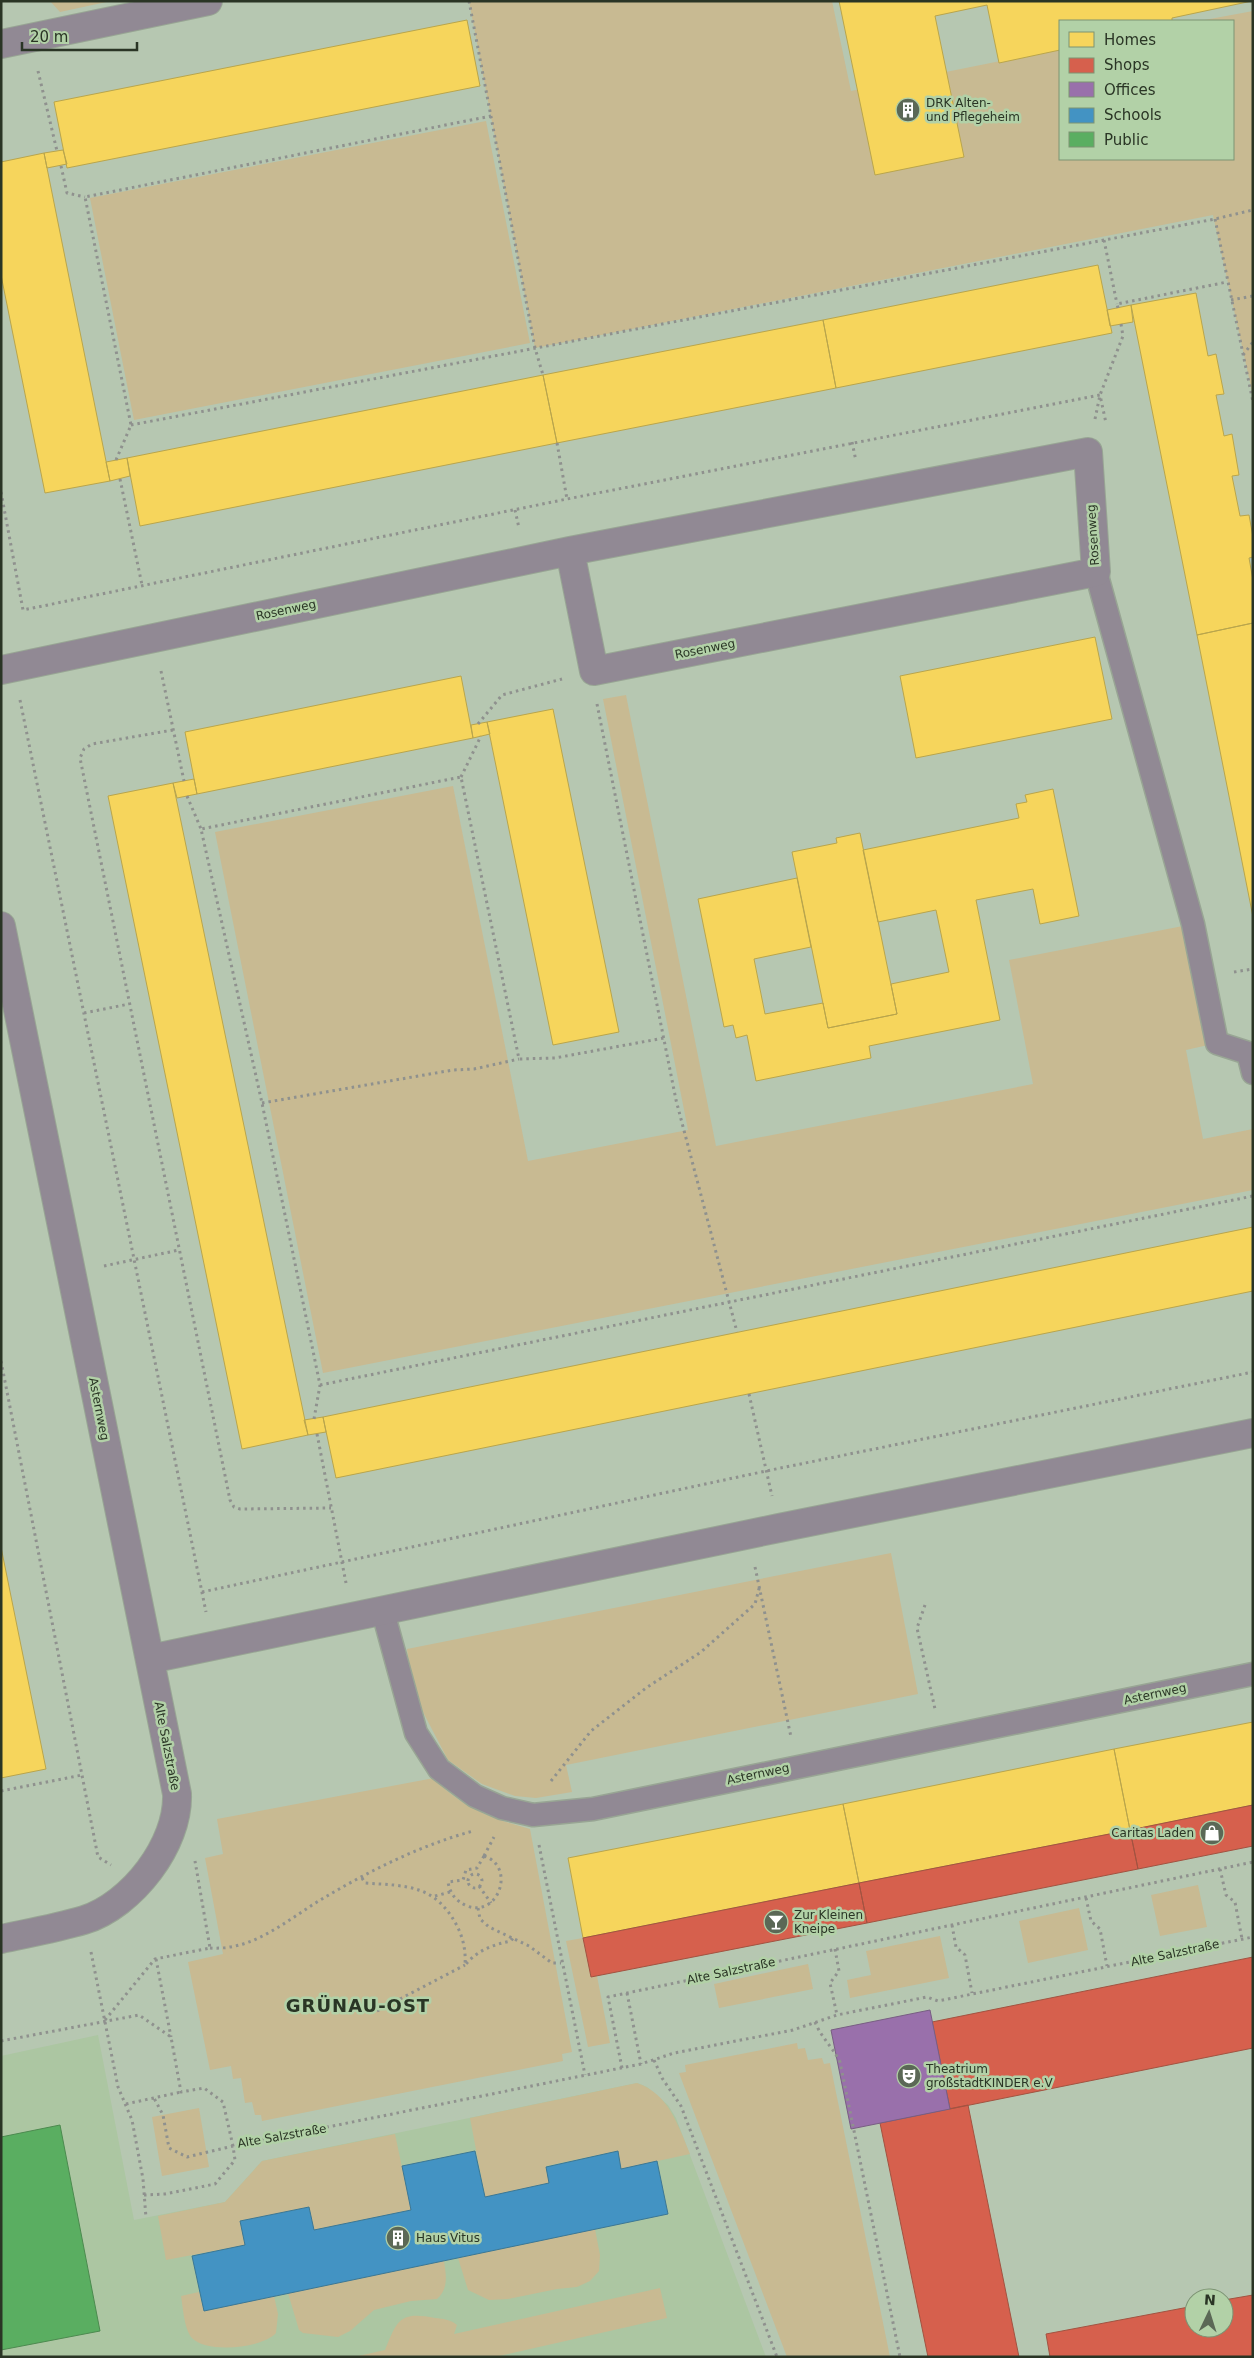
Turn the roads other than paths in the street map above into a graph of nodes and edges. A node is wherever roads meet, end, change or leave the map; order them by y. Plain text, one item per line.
1 (208, 1) edge
2 (1, 44) edge
3 (570, 551) junction
4 (1096, 572) junction
5 (7, 668) edge
6 (1, 926) edge
7 (1253, 1072) edge
8 (1253, 1432) edge
9 (383, 1612) junction
10 (150, 1659) junction
11 (1253, 1674) edge
12 (1, 1939) edge

1 - 2 street
3 - 4 street, Rosenweg
3 - 4 street, Rosenweg
3 - 5 street, Rosenweg
4 - 7 lane
6 - 10 street, Asternweg
8 - 9 street
9 - 10 street
9 - 11 lane, Asternweg
10 - 12 street, Alte Salzstraße

